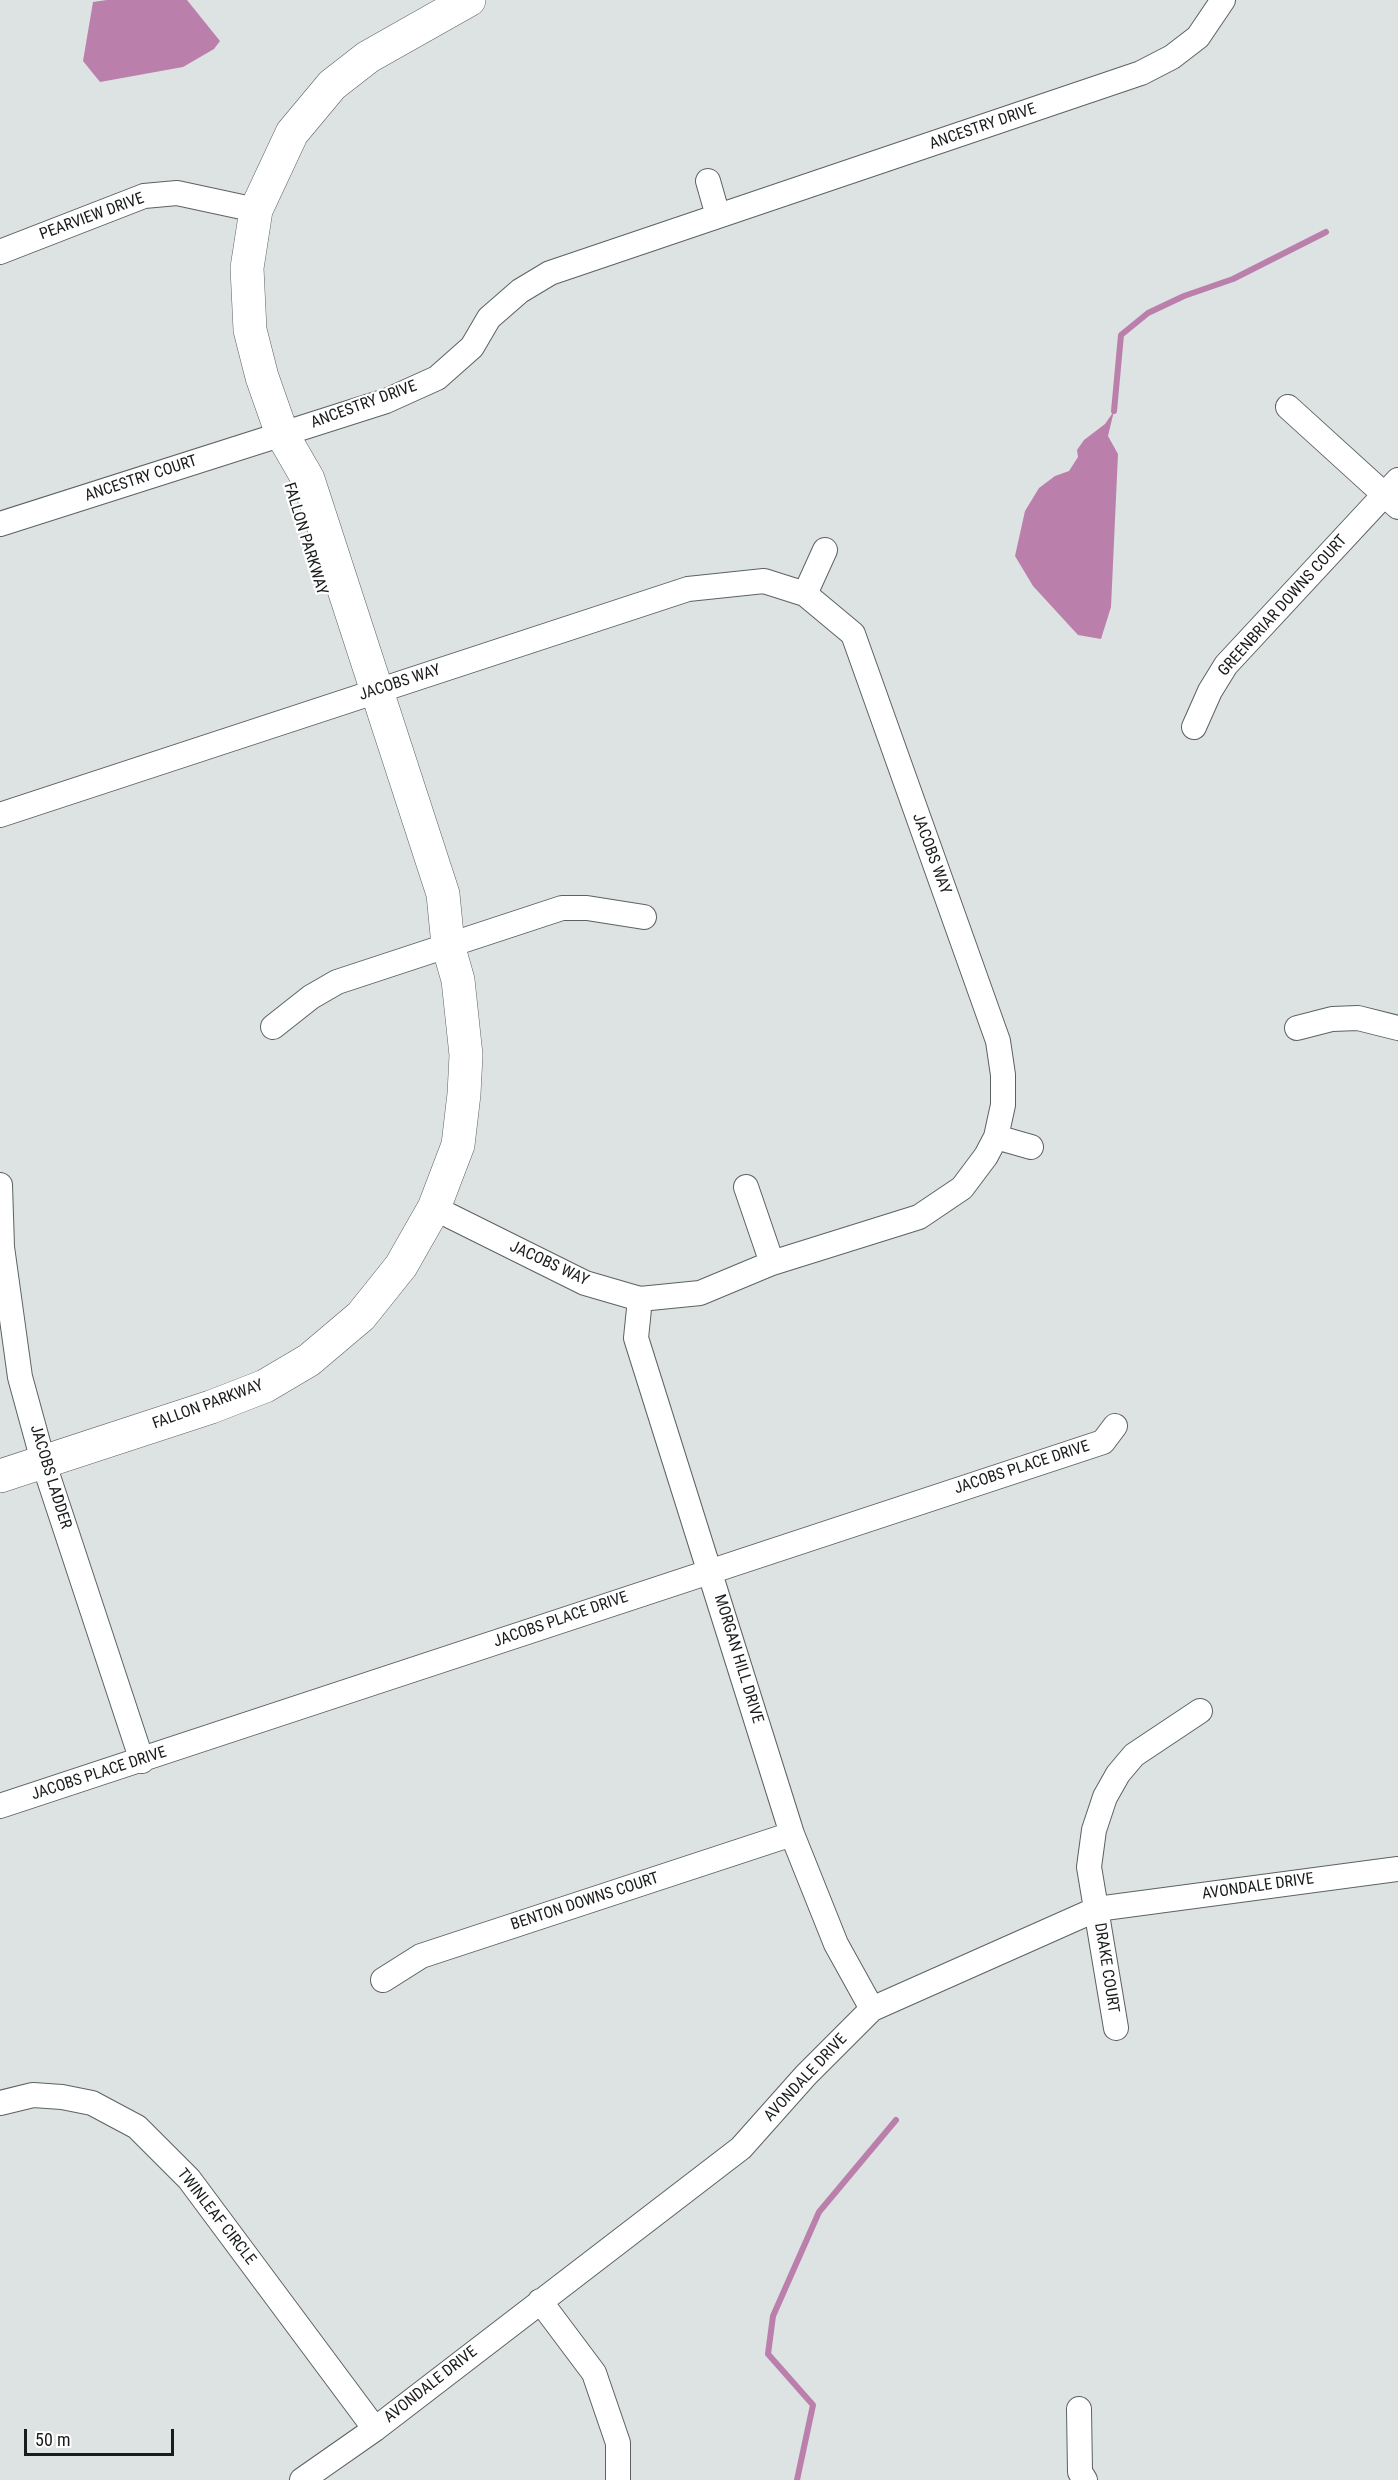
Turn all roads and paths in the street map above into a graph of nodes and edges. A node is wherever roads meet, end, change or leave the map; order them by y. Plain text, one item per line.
1 (469, 0) edge
2 (1223, 0) edge
3 (708, 181) dead end
4 (256, 210) junction
5 (718, 216) junction
6 (0, 252) edge
7 (1288, 407) dead end
8 (282, 434) junction
9 (1394, 494) edge
10 (0, 524) edge
11 (825, 550) dead end
12 (805, 594) junction
13 (366, 694) junction
14 (1194, 727) dead end
15 (0, 815) edge
16 (644, 917) dead end
17 (448, 945) junction
18 (273, 1027) dead end
19 (1297, 1028) dead end
20 (1398, 1028) edge
21 (996, 1137) junction
22 (1031, 1147) dead end
23 (0, 1185) edge
24 (746, 1187) dead end
25 (434, 1208) junction
26 (772, 1263) junction
27 (640, 1299) junction
28 (1115, 1426) dead end
29 (43, 1461) junction
30 (0, 1476) edge
31 (711, 1570) junction
32 (1200, 1711) dead end
33 (142, 1761) junction
34 (0, 1806) edge
35 (792, 1834) junction
36 (1398, 1869) edge
37 (1097, 1909) junction
38 (383, 1980) dead end
39 (872, 2009) junction
40 (1116, 2028) dead end
41 (0, 2103) edge
42 (540, 2301) junction
43 (1079, 2409) dead end
44 (375, 2429) junction
45 (302, 2480) edge
46 (618, 2480) edge
47 (1085, 2480) edge

1 - 4 street, FALLON PARKWAY
2 - 5 street, ANCESTRY DRIVE
3 - 5 street
4 - 6 street, PEARVIEW DRIVE
4 - 8 street, FALLON PARKWAY
5 - 8 street, ANCESTRY DRIVE
7 - 9 street
8 - 10 street, ANCESTRY COURT
8 - 13 street, FALLON PARKWAY
9 - 14 street, GREENBRIAR DOWNS COURT
11 - 12 street
12 - 13 street, JACOBS WAY
12 - 21 street, JACOBS WAY
13 - 15 street, JACOBS WAY
13 - 17 street, FALLON PARKWAY
16 - 17 street
17 - 18 street
17 - 25 street, FALLON PARKWAY
19 - 20 street
21 - 22 street
21 - 26 street, JACOBS WAY
23 - 29 street, JACOBS LADDER
24 - 26 street
25 - 27 street, JACOBS WAY
25 - 29 street, FALLON PARKWAY
26 - 27 street, JACOBS WAY
27 - 31 street, MORGAN HILL DRIVE
28 - 31 street, JACOBS PLACE DRIVE
29 - 30 street, FALLON PARKWAY
29 - 33 street, JACOBS LADDER
31 - 33 street, JACOBS PLACE DRIVE
31 - 35 street, MORGAN HILL DRIVE
32 - 37 street, DRAKE COURT
33 - 34 street, JACOBS PLACE DRIVE
35 - 38 street, BENTON DOWNS COURT
35 - 39 street, MORGAN HILL DRIVE
36 - 37 street, AVONDALE DRIVE
37 - 39 street, AVONDALE DRIVE
37 - 40 street, DRAKE COURT
39 - 42 street, AVONDALE DRIVE
41 - 44 street, TWINLEAF CIRCLE
42 - 44 street, AVONDALE DRIVE
42 - 46 street
43 - 47 street
44 - 45 street, AVONDALE DRIVE

